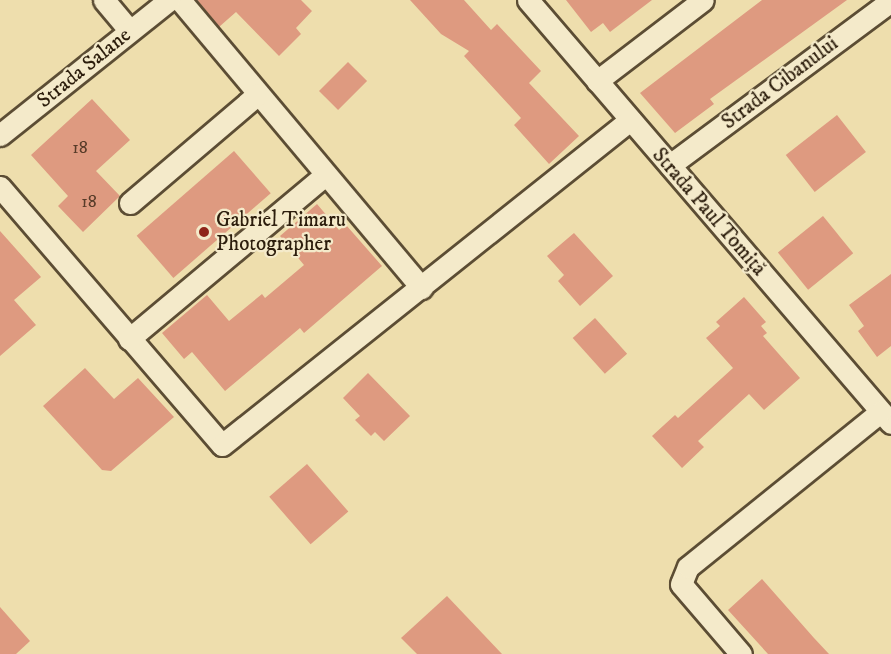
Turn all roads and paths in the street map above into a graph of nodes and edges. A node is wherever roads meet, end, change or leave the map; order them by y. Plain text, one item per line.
1 (104, 0) edge
2 (169, 0) edge
3 (180, 0) edge
4 (528, 0) edge
5 (704, 0) edge
6 (891, 2) edge
7 (130, 31) junction
8 (597, 81) junction
9 (258, 94) junction
10 (630, 120) junction
11 (0, 135) edge
12 (670, 165) junction
13 (325, 175) junction
14 (0, 187) edge
15 (130, 203) dead end
16 (422, 288) junction
17 (129, 339) junction
18 (886, 418) edge
19 (741, 654) edge

1 - 7 street
2 - 7 street, Strada Salane
3 - 9 street
4 - 8 street, Strada Paul Tomiță
5 - 8 street
6 - 12 street, Strada Cibanului
7 - 11 street, Strada Salane
8 - 10 street, Strada Paul Tomiță
9 - 13 street
9 - 15 street
10 - 12 street, Strada Paul Tomiță
10 - 16 street
12 - 18 street, Strada Paul Tomiță
13 - 16 street
13 - 17 street
14 - 17 street
16 - 17 street
18 - 19 street

